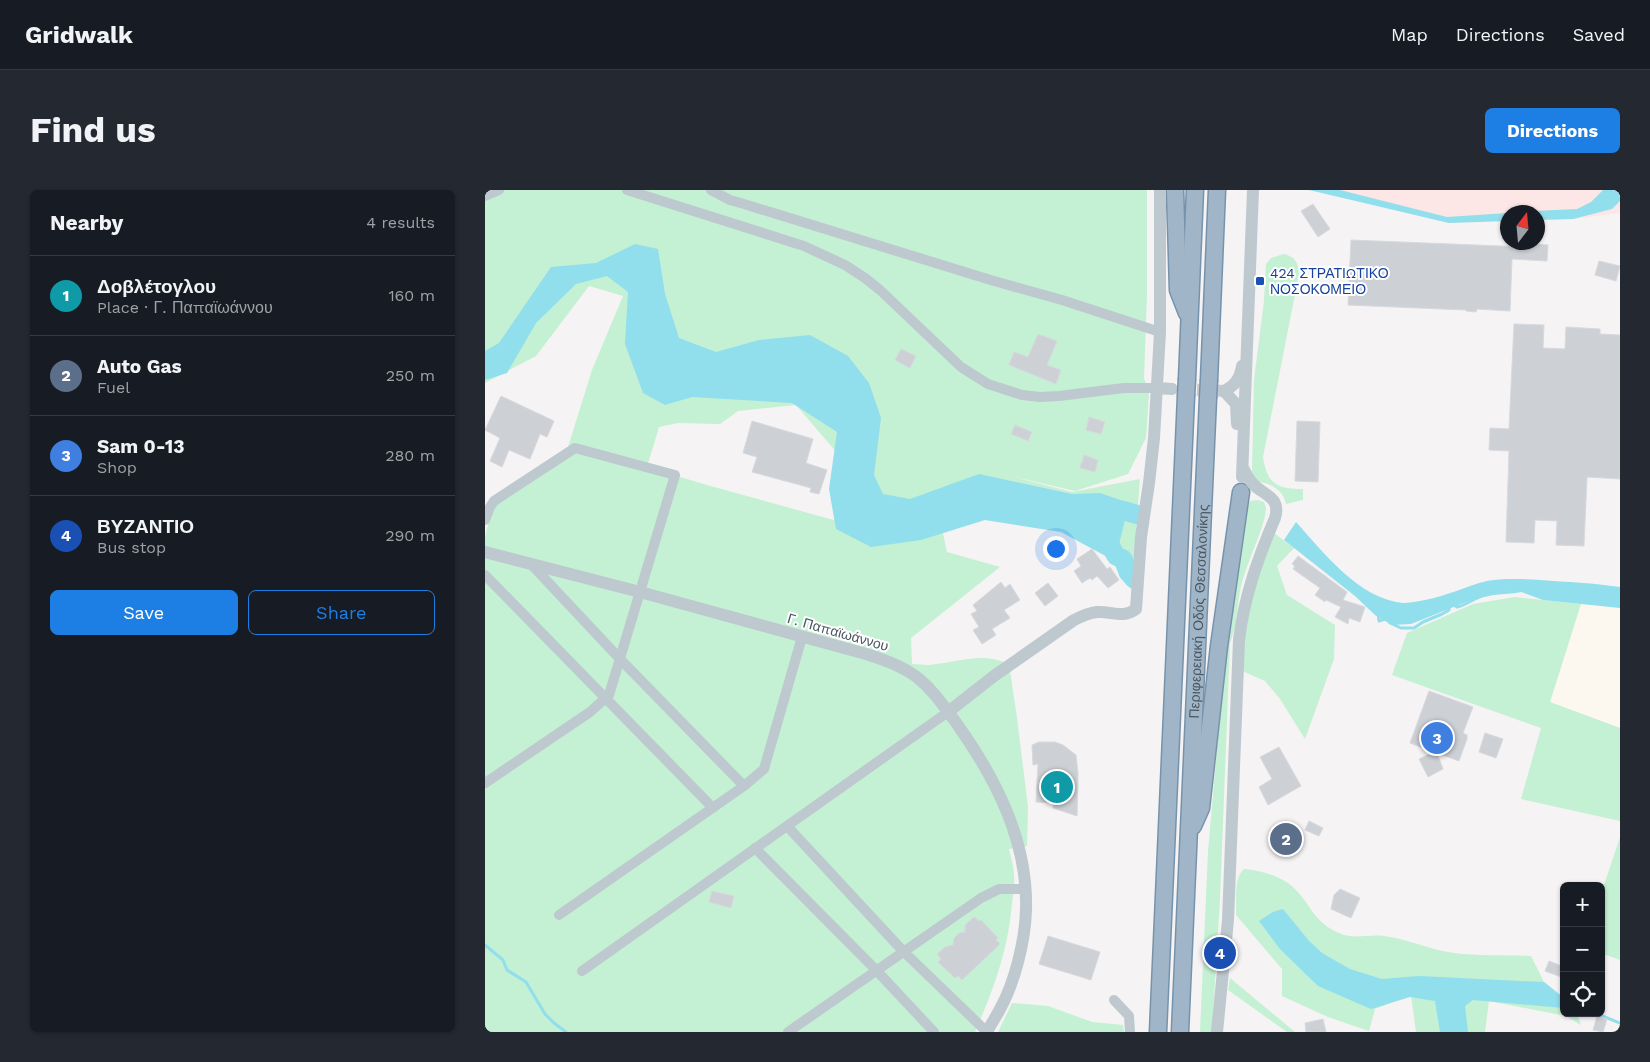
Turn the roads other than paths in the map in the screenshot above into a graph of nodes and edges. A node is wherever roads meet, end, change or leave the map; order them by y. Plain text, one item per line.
1 (499, 190) edge
2 (627, 190) edge
3 (711, 190) edge
4 (1161, 190) edge
5 (1175, 190) edge
6 (1195, 190) edge
7 (1217, 190) edge
8 (1253, 190) edge
9 (485, 196) edge
10 (1249, 296) junction
11 (1189, 318) junction
12 (1159, 332) junction
13 (1157, 388) junction
14 (1179, 392) junction
15 (1243, 468) junction
16 (1241, 492) junction
17 (1264, 492) junction
18 (485, 520) edge
19 (485, 552) edge
20 (530, 563) junction
21 (485, 575) edge
22 (641, 592) junction
23 (802, 637) junction
24 (620, 659) junction
25 (605, 699) junction
26 (948, 712) junction
27 (485, 783) edge
28 (744, 786) junction
29 (713, 808) junction
30 (787, 826) junction
31 (1189, 837) junction
32 (755, 848) junction
33 (1025, 889) junction
34 (559, 915) dead end
35 (903, 951) junction
36 (876, 970) junction
37 (582, 971) dead end
38 (1114, 1000) dead end
39 (788, 1032) edge
40 (934, 1032) edge
41 (987, 1032) edge
42 (1130, 1032) edge
43 (1158, 1032) edge
44 (1180, 1032) edge
45 (1217, 1032) edge

1 - 9 street
2 - 13 street
3 - 12 street
4 - 12 street
5 - 11 highway
6 - 11 highway, Περιφερειακή Οδός Θεσσαλονίκης
7 - 31 highway, Περιφερειακή Οδός Θεσσαλονίκης, bridge
8 - 10 street
10 - 15 street
10 - 16 street
11 - 14 highway, Περιφερειακή Οδός Θεσσαλονίκης, bridge
12 - 13 street
13 - 14 street
13 - 26 street
14 - 43 highway, Περιφερειακή Οδός Θεσσαλονίκης
15 - 16 street
15 - 17 street
16 - 17 street
16 - 31 highway
17 - 45 street
18 - 22 street
19 - 20 street, Γ. Παπαϊωάννου
20 - 22 street, Γ. Παπαϊωάννου
20 - 24 street
21 - 25 street
22 - 23 street, Γ. Παπαϊωάννου
22 - 24 street
23 - 26 street, Γ. Παπαϊωάννου
23 - 28 street
24 - 25 street
24 - 28 street
25 - 27 street
25 - 29 street
26 - 30 street
26 - 33 street, Γ. Παπαϊωάννου
28 - 29 street
29 - 34 street
30 - 32 street
30 - 35 street
31 - 44 highway, Περιφερειακή Οδός Θεσσαλονίκης
32 - 36 street
32 - 37 street
33 - 35 street
33 - 41 street, Γ. Παπαϊωάννου
35 - 36 street
35 - 41 street
36 - 39 street
36 - 40 street
38 - 42 street

